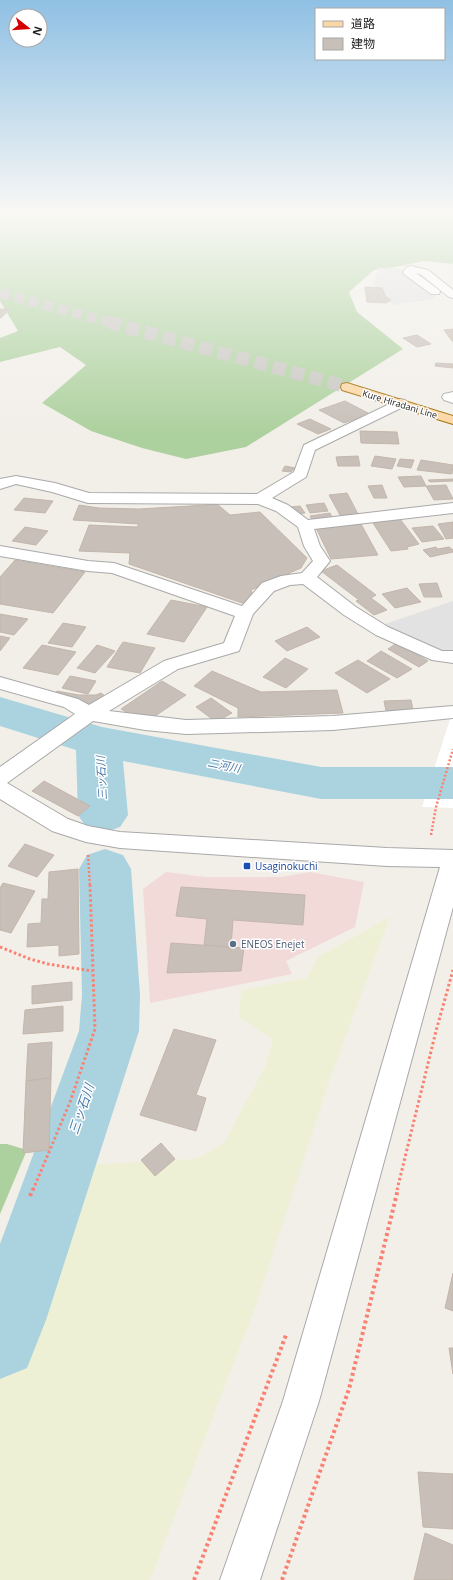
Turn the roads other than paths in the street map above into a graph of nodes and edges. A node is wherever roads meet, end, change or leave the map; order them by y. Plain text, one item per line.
1 (427, 286) edge
2 (441, 286) edge
3 (435, 292) dead end
4 (453, 295) edge
5 (347, 387) tunnel mouth
6 (400, 403) junction
7 (453, 420) edge
8 (0, 484) edge
9 (260, 499) junction
10 (453, 508) edge
11 (305, 525) junction
12 (0, 551) edge
13 (307, 578) junction
14 (245, 613) junction
15 (453, 657) edge
16 (0, 683) edge
17 (453, 712) edge
18 (84, 717) junction
19 (3, 779) edge
20 (453, 858) edge
21 (440, 860) edge
22 (240, 1580) edge

1 - 3 street
2 - 4 street
5 - 6 main road, Kure Hiradani Line
6 - 7 main road, Kure Hiradani Line
6 - 9 street
8 - 9 street
9 - 11 street
10 - 11 street
11 - 13 street
12 - 14 street
13 - 14 street
13 - 15 street
14 - 18 street
16 - 18 street
17 - 18 street
18 - 19 street
19 - 21 street
20 - 21 street
21 - 22 street

